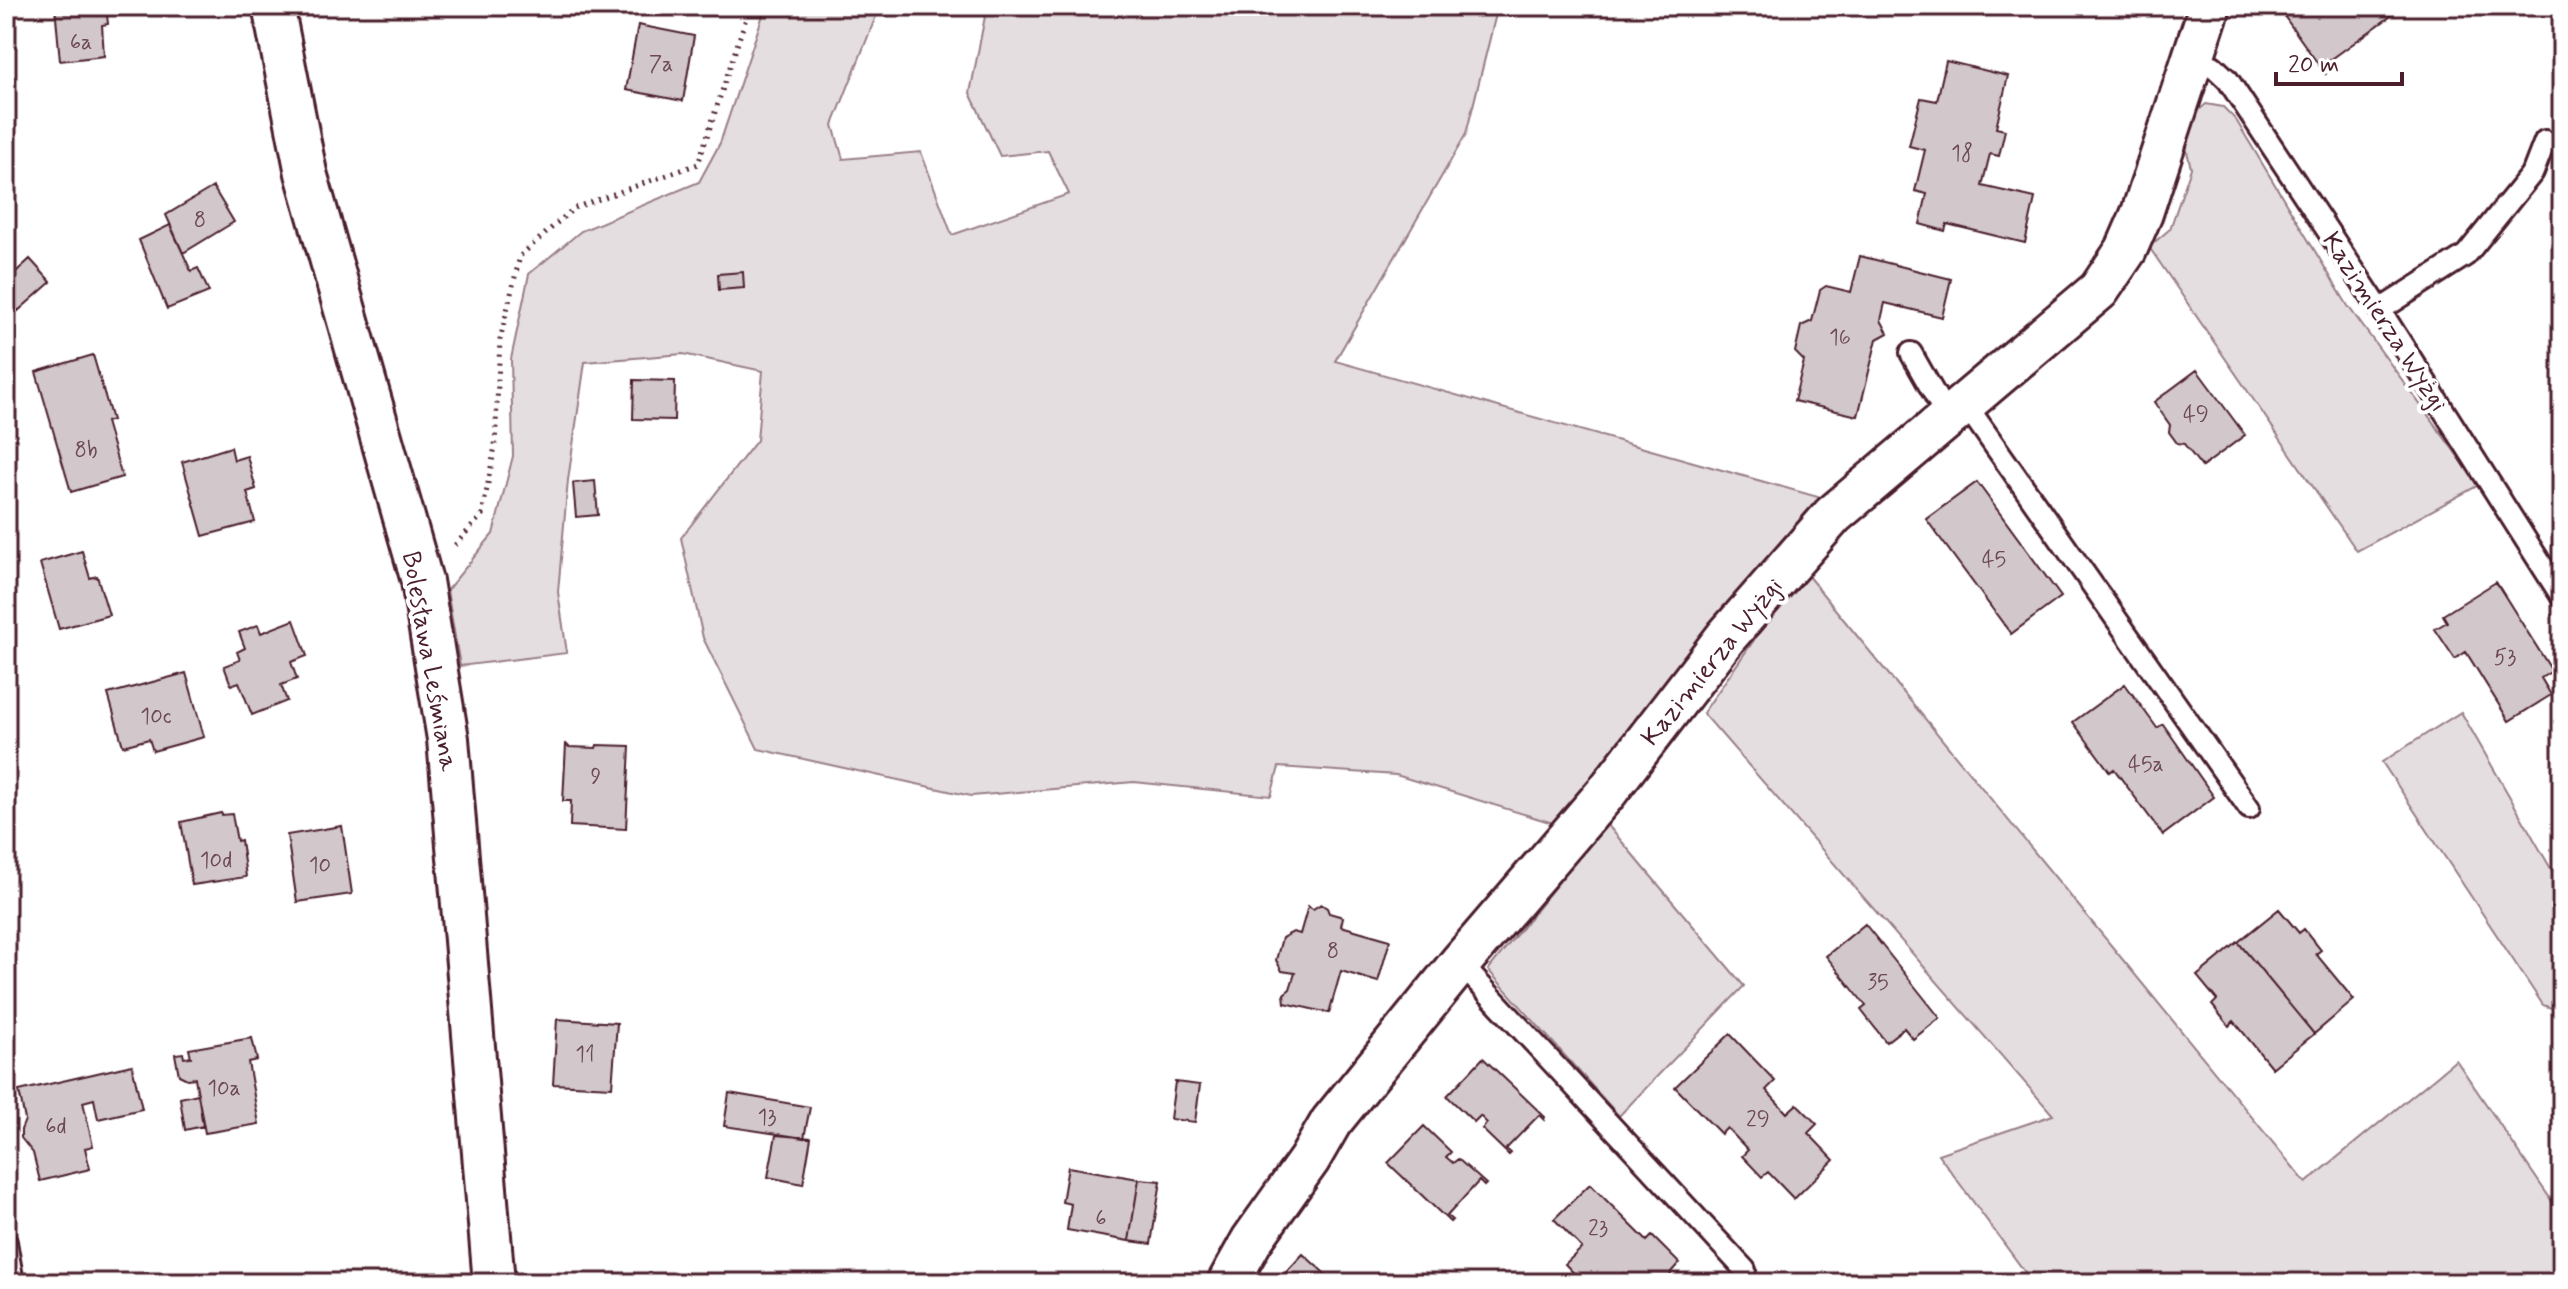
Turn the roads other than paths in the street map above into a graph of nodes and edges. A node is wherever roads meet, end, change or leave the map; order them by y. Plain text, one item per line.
1 (273, 6) edge
2 (2210, 6) edge
3 (2194, 60) junction
4 (2545, 141) dead end
5 (2380, 310) junction
6 (1911, 353) dead end
7 (1956, 410) junction
8 (2562, 597) edge
9 (2249, 808) dead end
10 (1460, 963) junction
11 (6, 1242) edge
12 (1745, 1270) dead end
13 (13, 1283) edge
14 (494, 1283) edge
15 (1228, 1283) edge

1 - 14 street, Bolesława Leśmiana
2 - 3 street, Kazimierza Wyżgi
3 - 5 lane, Kazimierza Wyżgi
3 - 7 street, Kazimierza Wyżgi
4 - 5 lane
5 - 8 lane, Kazimierza Wyżgi
6 - 7 lane
7 - 9 lane
7 - 10 street, Kazimierza Wyżgi
10 - 12 lane
10 - 15 street, Kazimierza Wyżgi
11 - 13 lane

